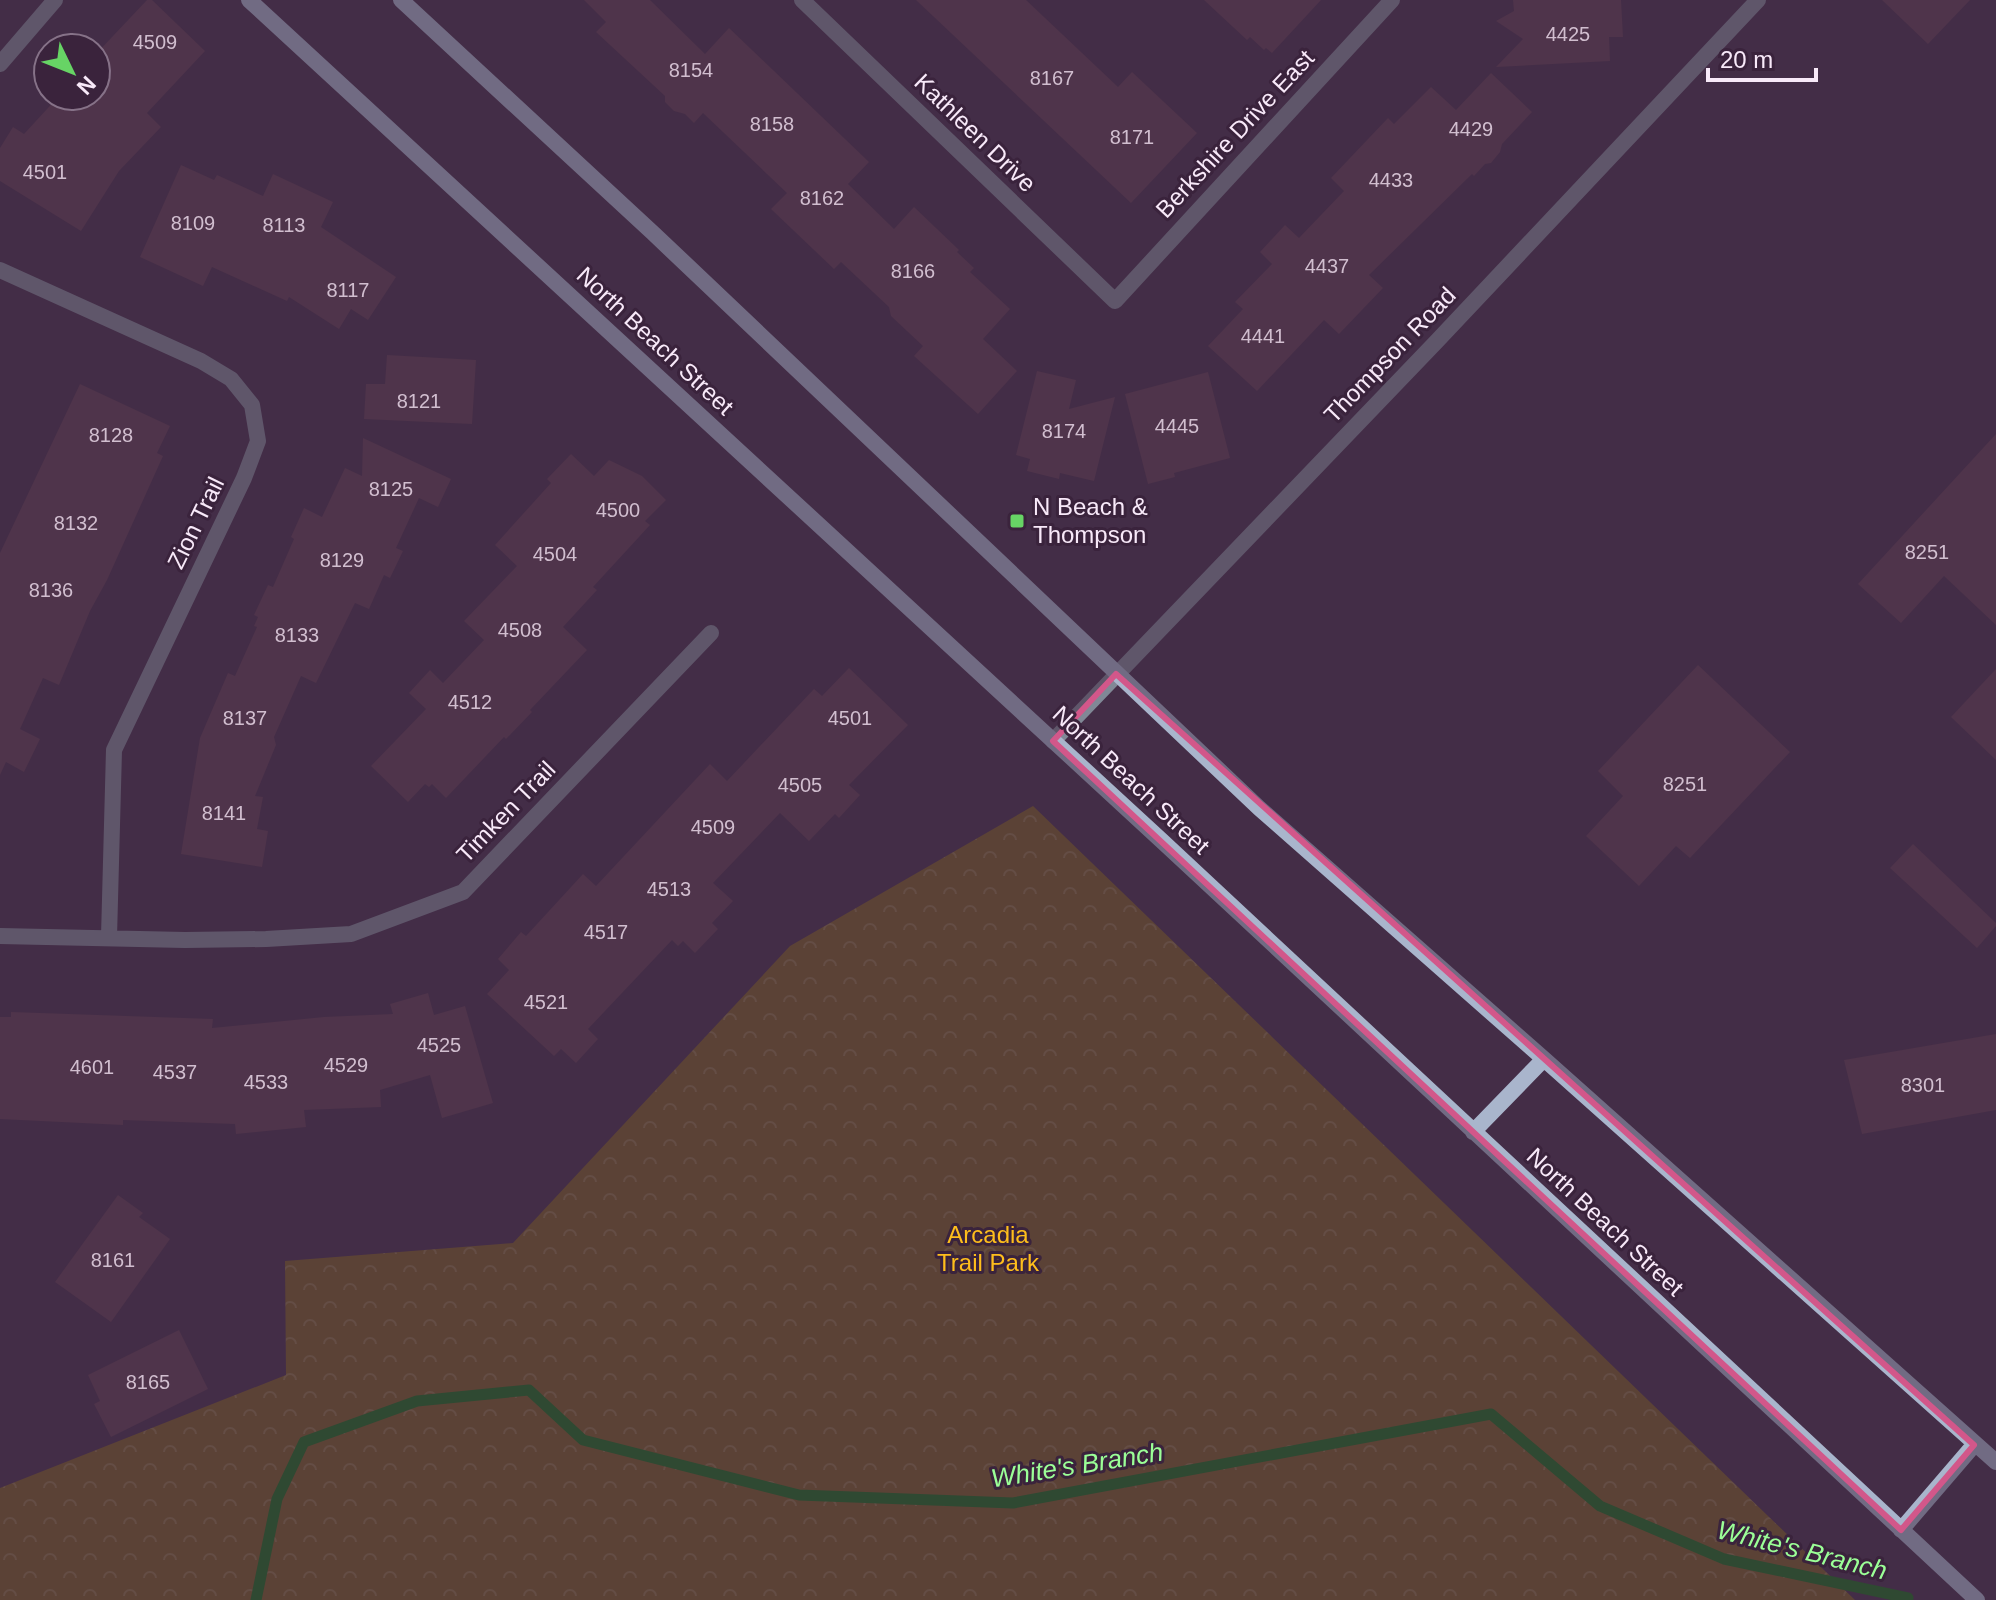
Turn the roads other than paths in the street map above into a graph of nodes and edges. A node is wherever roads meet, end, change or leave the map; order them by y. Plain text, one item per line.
1 (55, 0) edge
2 (249, 0) edge
3 (401, 0) edge
4 (802, 0) edge
5 (1392, 0) edge
6 (1758, 0) edge
7 (0, 64) edge
8 (0, 270) edge
9 (1115, 301) joint
10 (711, 633) dead end
11 (1116, 674) junction
12 (1053, 741) junction
13 (0, 936) edge
14 (109, 937) junction
15 (1544, 1059) junction
16 (1473, 1132) junction
17 (1974, 1445) junction
18 (1996, 1462) edge
19 (1901, 1530) junction
20 (1977, 1600) edge

1 - 7 street
2 - 12 main road, North Beach Street
3 - 11 main road
4 - 9 street, Kathleen Drive
5 - 9 street, Berkshire Drive East
6 - 11 street, Thompson Road
8 - 14 street, Zion Trail
10 - 14 street, Timken Trail
11 - 12 street, Thompson Road
11 - 15 main road
12 - 16 main road, North Beach Street
13 - 14 street, Timken Trail
15 - 16 main road
15 - 17 main road
16 - 19 main road, North Beach Street
17 - 18 main road
17 - 19 main road
19 - 20 main road, North Beach Street

